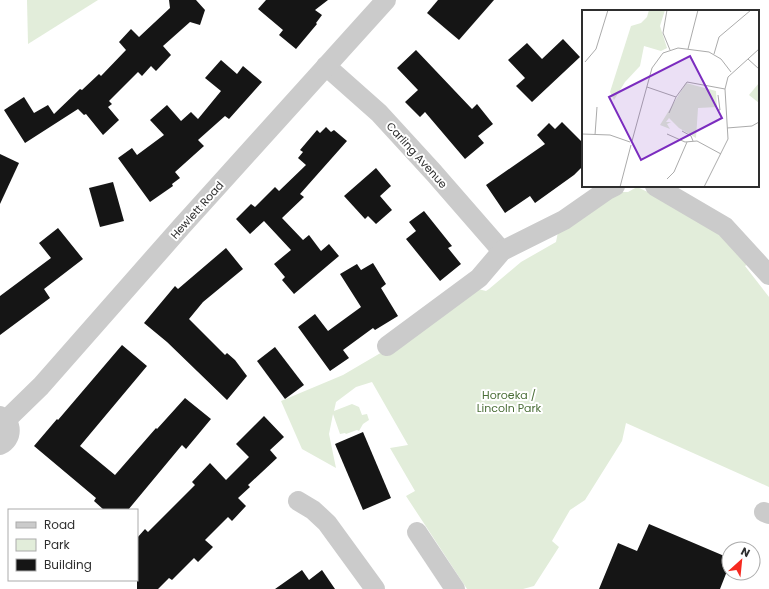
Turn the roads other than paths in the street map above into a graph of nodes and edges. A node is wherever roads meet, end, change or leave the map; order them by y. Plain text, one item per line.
1 (386, 0) edge
2 (326, 66) junction
3 (613, 187) edge
4 (657, 187) edge
5 (502, 251) junction
6 (769, 275) edge
7 (387, 346) dead end
8 (3, 418) edge
9 (0, 445) edge
10 (298, 501) dead end
11 (417, 532) dead end
12 (375, 589) edge
13 (455, 589) edge

1 - 2 street, Hewlett Road
2 - 5 street, Carling Avenue
2 - 8 street, Hewlett Road
3 - 5 street
4 - 6 street
5 - 7 street
8 - 9 street
10 - 12 street
11 - 13 street

